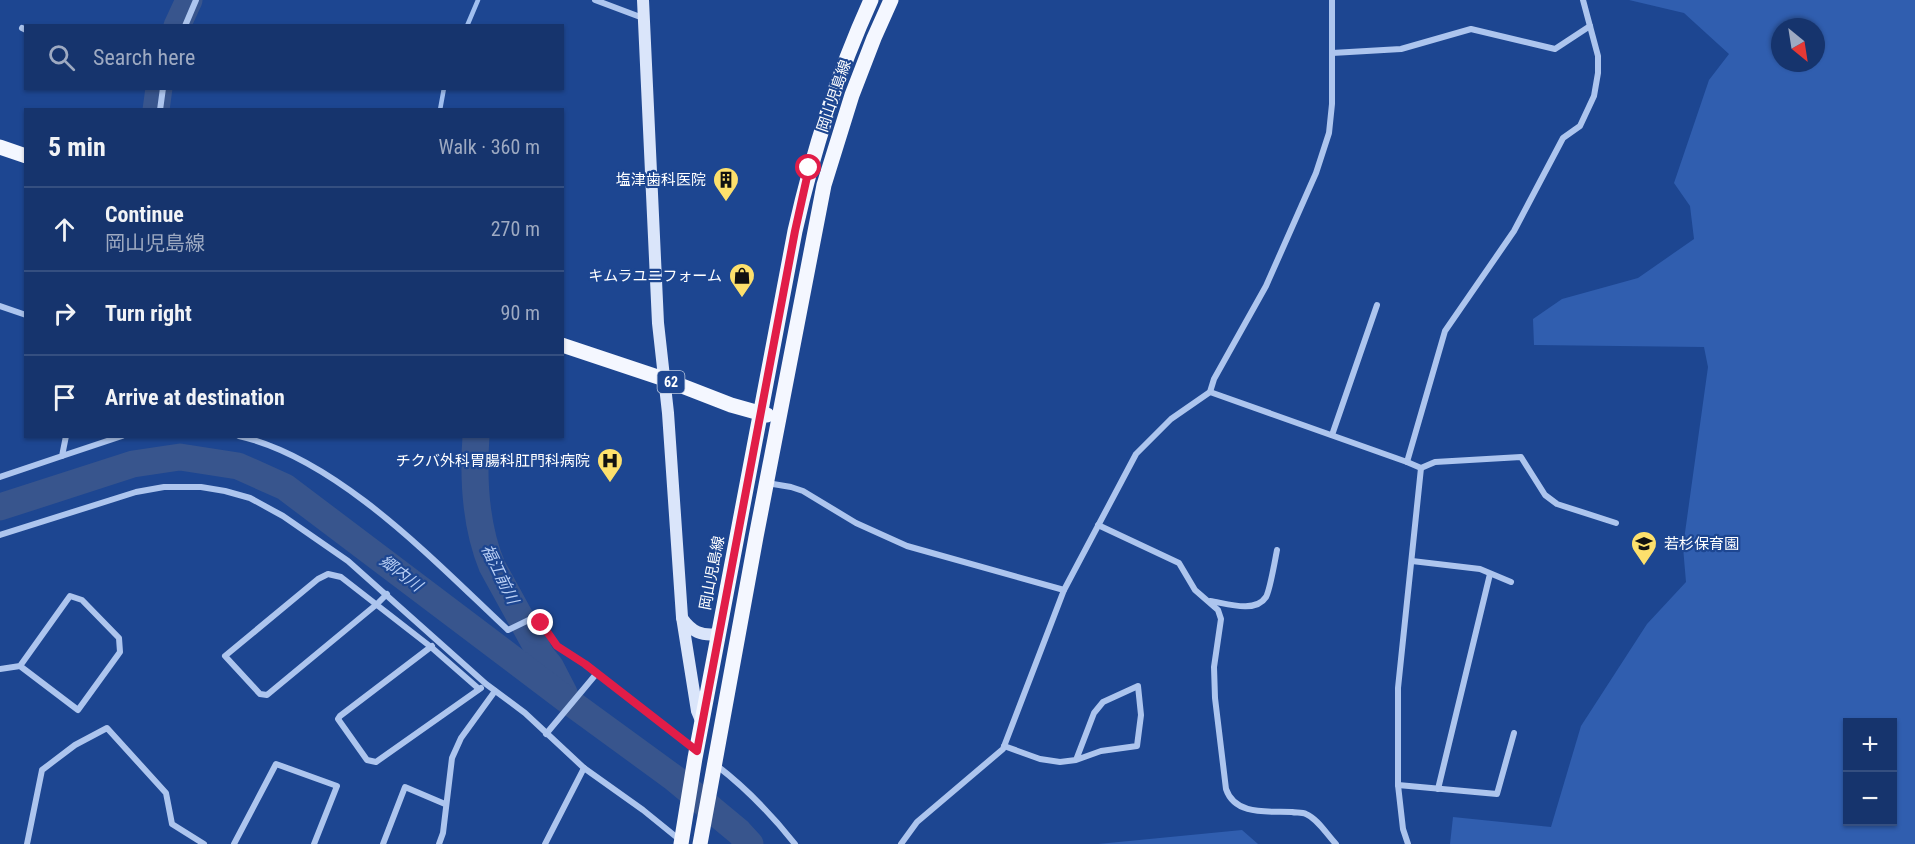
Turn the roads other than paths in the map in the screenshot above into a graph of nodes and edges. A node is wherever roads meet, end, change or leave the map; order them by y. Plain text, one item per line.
1 (196, 0) edge
2 (595, 0) edge
3 (643, 0) edge
4 (871, 0) edge
5 (891, 0) edge
6 (1332, 0) edge
7 (1583, 0) edge
8 (644, 18) junction
9 (186, 24) edge
10 (860, 24) junction
11 (1590, 26) junction
12 (877, 30) junction
13 (1332, 53) junction
14 (163, 90) edge
15 (160, 108) edge
16 (0, 147) edge
17 (24, 155) edge
18 (1377, 305) dead end
19 (0, 306) edge
20 (24, 314) edge
21 (564, 346) edge
22 (664, 379) junction
23 (1210, 392) junction
24 (760, 413) junction
25 (779, 419) junction
26 (1332, 435) junction
27 (66, 438) edge
28 (116, 438) edge
29 (247, 438) edge
30 (62, 456) junction
31 (1407, 462) junction
32 (1420, 468) junction
33 (0, 477) edge
34 (766, 483) junction
35 (1616, 523) dead end
36 (1098, 525) junction
37 (739, 530) junction
38 (0, 535) edge
39 (756, 537) junction
40 (1277, 550) dead end
41 (1412, 561) junction
42 (1490, 574) junction
43 (1511, 582) dead end
44 (1064, 591) junction
45 (387, 594) junction
46 (1209, 600) junction
47 (377, 604) junction
48 (682, 617) junction
49 (718, 634) junction
50 (438, 641) junction
51 (431, 647) junction
52 (20, 666) junction
53 (0, 669) edge
54 (595, 675) junction
55 (486, 684) junction
56 (479, 689) junction
57 (495, 691) junction
58 (702, 723) junction
59 (1514, 733) dead end
60 (546, 734) junction
61 (1004, 746) junction
62 (696, 754) junction
63 (1076, 760) junction
64 (713, 767) junction
65 (584, 768) junction
66 (1398, 785) junction
67 (1438, 789) junction
68 (445, 804) junction
69 (683, 840) edge
70 (27, 844) edge
71 (204, 844) edge
72 (236, 844) edge
73 (314, 844) edge
74 (383, 844) edge
75 (440, 844) edge
76 (545, 844) edge
77 (700, 844) edge
78 (795, 844) edge
79 (901, 844) edge
80 (1335, 844) edge
81 (1408, 844) edge

1 - 9 street
2 - 8 street
3 - 8 street
4 - 10 main road, 岡山児島線
5 - 12 main road, 岡山児島線
6 - 13 street
7 - 11 street
8 - 22 street
10 - 12 main road
10 - 24 main road, 岡山児島線
11 - 13 street
11 - 31 street
12 - 25 main road, 岡山児島線
13 - 23 street
14 - 15 street
16 - 17 main road
18 - 26 street
19 - 20 street
21 - 22 main road, 62
22 - 24 main road, 62
22 - 48 street
23 - 26 street
23 - 36 street
24 - 25 main road, 62
24 - 37 main road, 岡山児島線
25 - 34 main road, 岡山児島線
26 - 31 street
27 - 30 street
28 - 30 street
29 - 54 street
30 - 33 street
31 - 32 street
32 - 35 street
32 - 41 street
34 - 39 main road, 岡山児島線
34 - 44 street
36 - 44 street
36 - 46 street
37 - 39 main road
37 - 49 main road, 岡山児島線
38 - 45 street
39 - 64 main road, 岡山児島線
40 - 46 street
41 - 42 street
41 - 66 street
42 - 43 street
42 - 67 street
44 - 61 street
45 - 47 street
45 - 50 street
46 - 80 street
47 - 47 street
47 - 51 street
48 - 49 street
48 - 58 street
49 - 58 main road, 岡山児島線
50 - 51 street
50 - 55 street
51 - 56 street
51 - 56 street
52 - 52 street
52 - 53 street
54 - 60 street
54 - 62 street
55 - 56 street
55 - 57 street
57 - 60 street
57 - 68 street
58 - 62 main road, 岡山児島線
59 - 67 street
60 - 65 street
61 - 63 street
61 - 79 street
62 - 69 main road, 岡山児島線
63 - 63 street
64 - 77 main road, 岡山児島線
64 - 78 street
65 - 69 street
65 - 76 street
66 - 67 street
66 - 81 street
68 - 74 street
68 - 75 street
70 - 71 street
72 - 73 street

